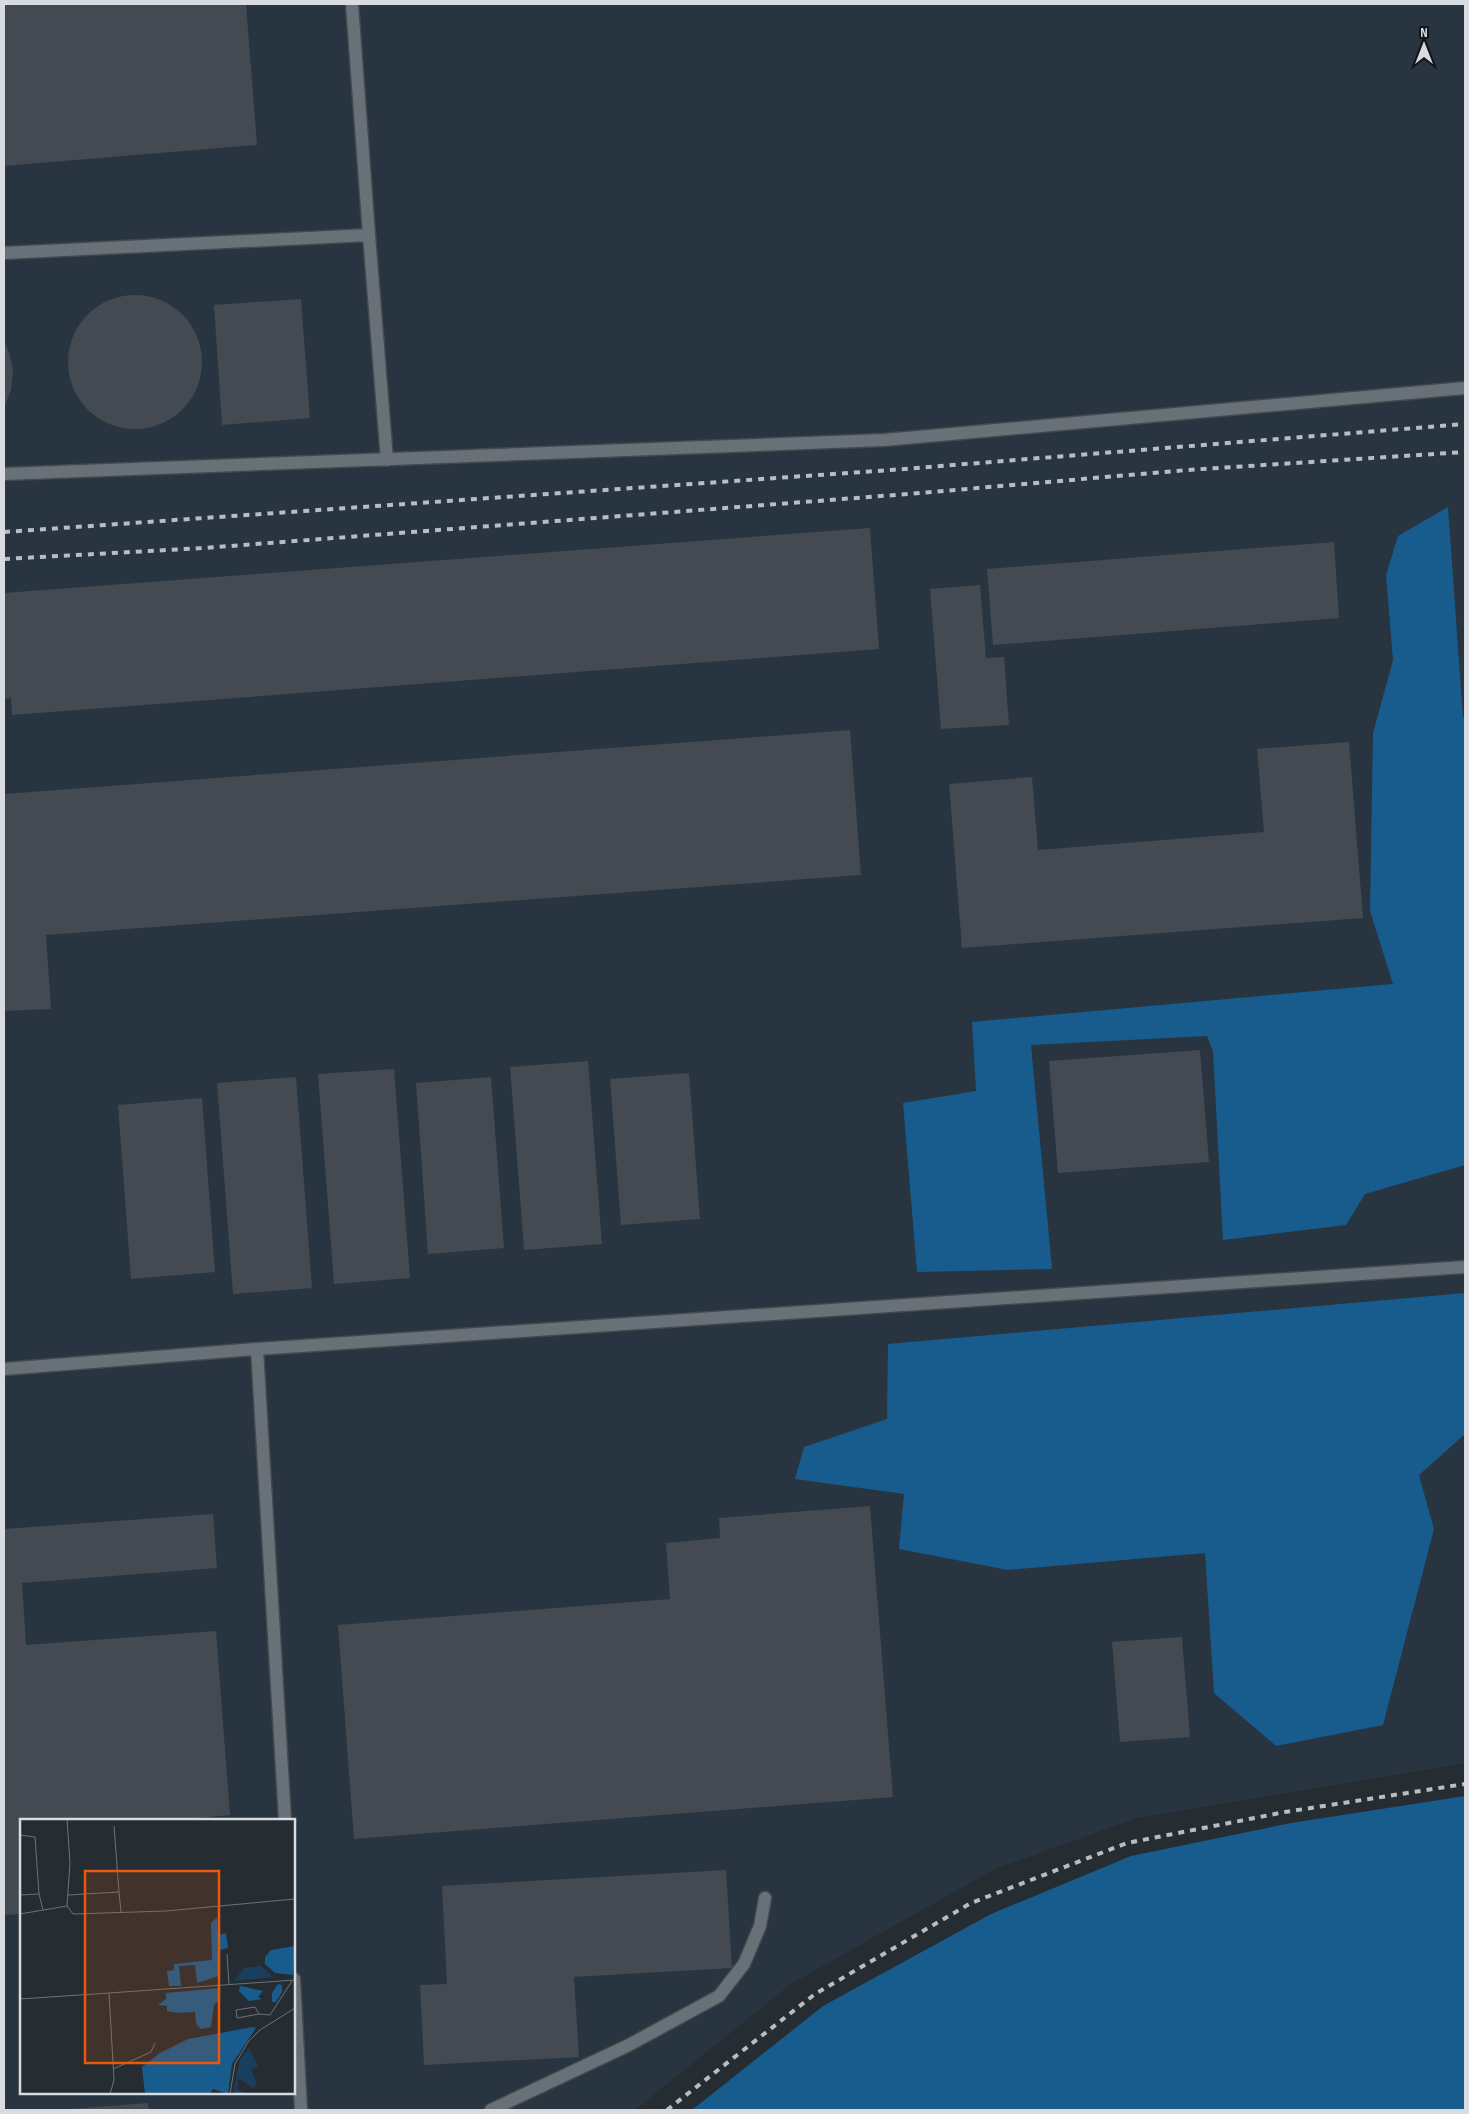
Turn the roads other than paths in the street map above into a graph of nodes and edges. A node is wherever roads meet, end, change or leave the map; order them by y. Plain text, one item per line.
1 (352, 4) edge
2 (369, 235) junction
3 (4, 253) edge
4 (1465, 388) edge
5 (387, 460) junction
6 (4, 474) edge
7 (1465, 1267) edge
8 (258, 1349) junction
9 (4, 1369) edge
10 (285, 1819) edge
11 (765, 1898) dead end
12 (295, 1997) edge
13 (301, 2110) edge
14 (491, 2110) edge

1 - 2 lane
2 - 3 lane
2 - 5 lane
4 - 5 lane
5 - 6 lane
7 - 8 lane
8 - 9 lane
8 - 10 lane
11 - 14 lane
12 - 13 lane

